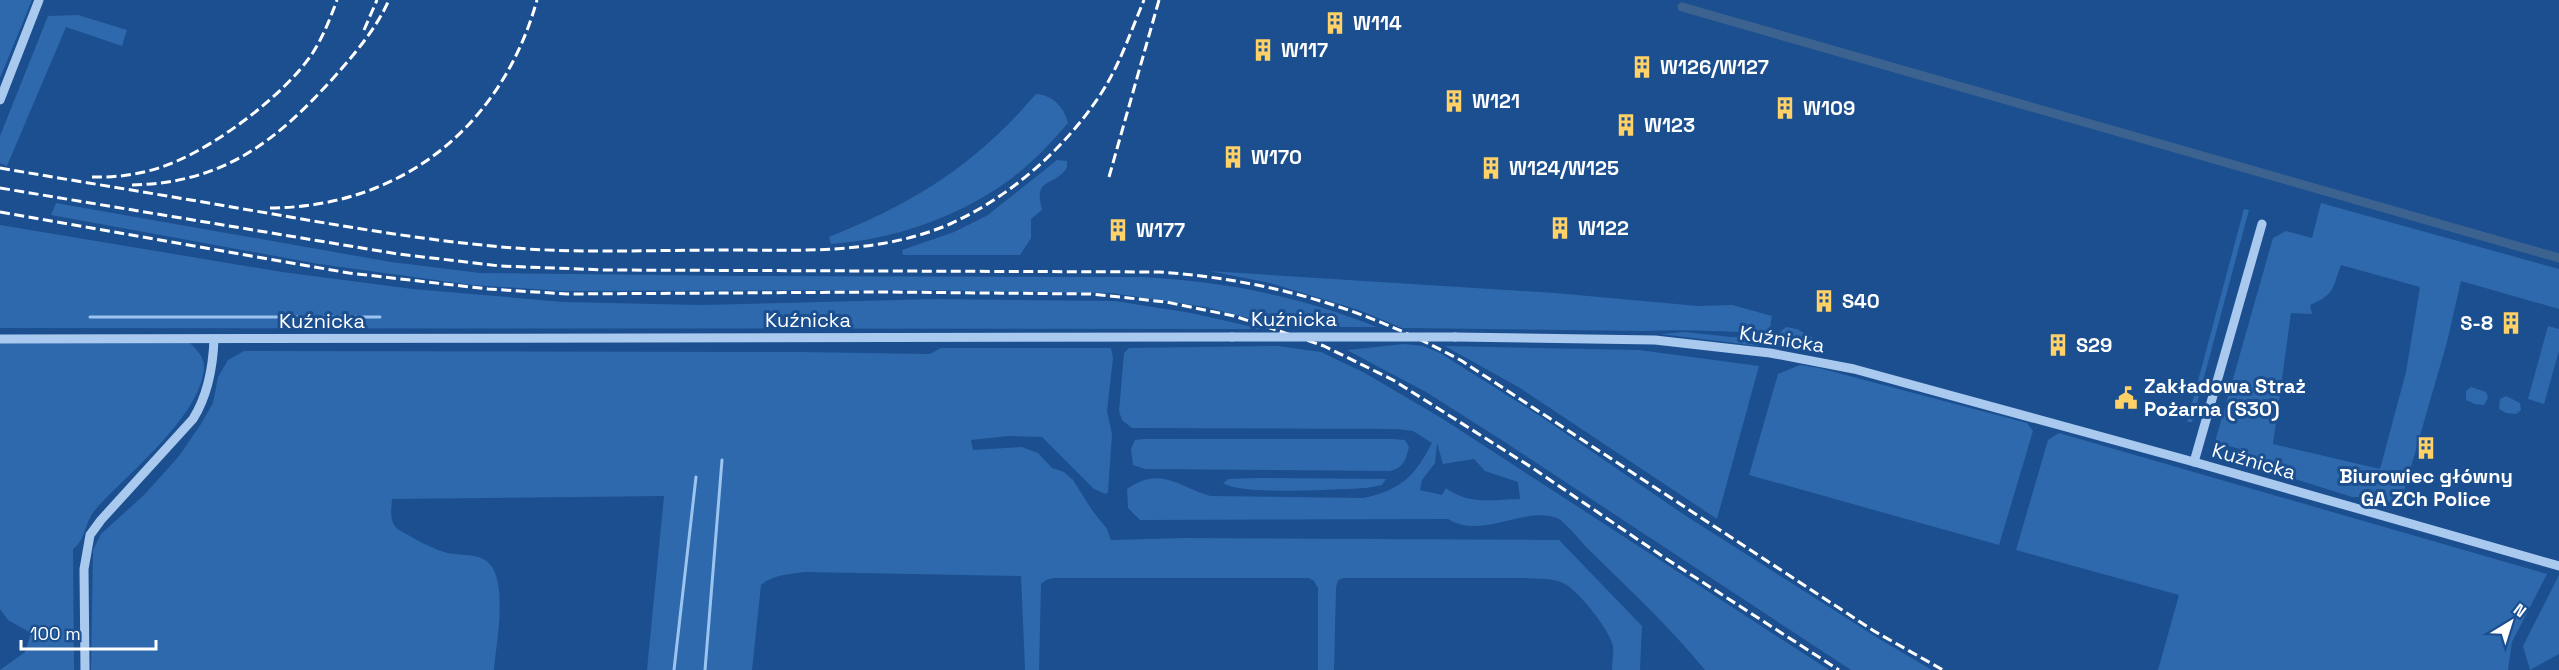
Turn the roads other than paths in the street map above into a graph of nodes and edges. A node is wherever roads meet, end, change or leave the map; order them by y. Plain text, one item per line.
1 (39, 0) edge
2 (0, 100) edge
3 (2262, 224) dead end
4 (0, 339) edge
5 (214, 339) junction
6 (2194, 462) junction
7 (2559, 566) edge
8 (85, 670) edge

1 - 2 street
3 - 6 street
4 - 5 street, Kuźnicka
5 - 6 street, Kuźnicka, bridge
5 - 8 street
6 - 7 street, Kuźnicka

